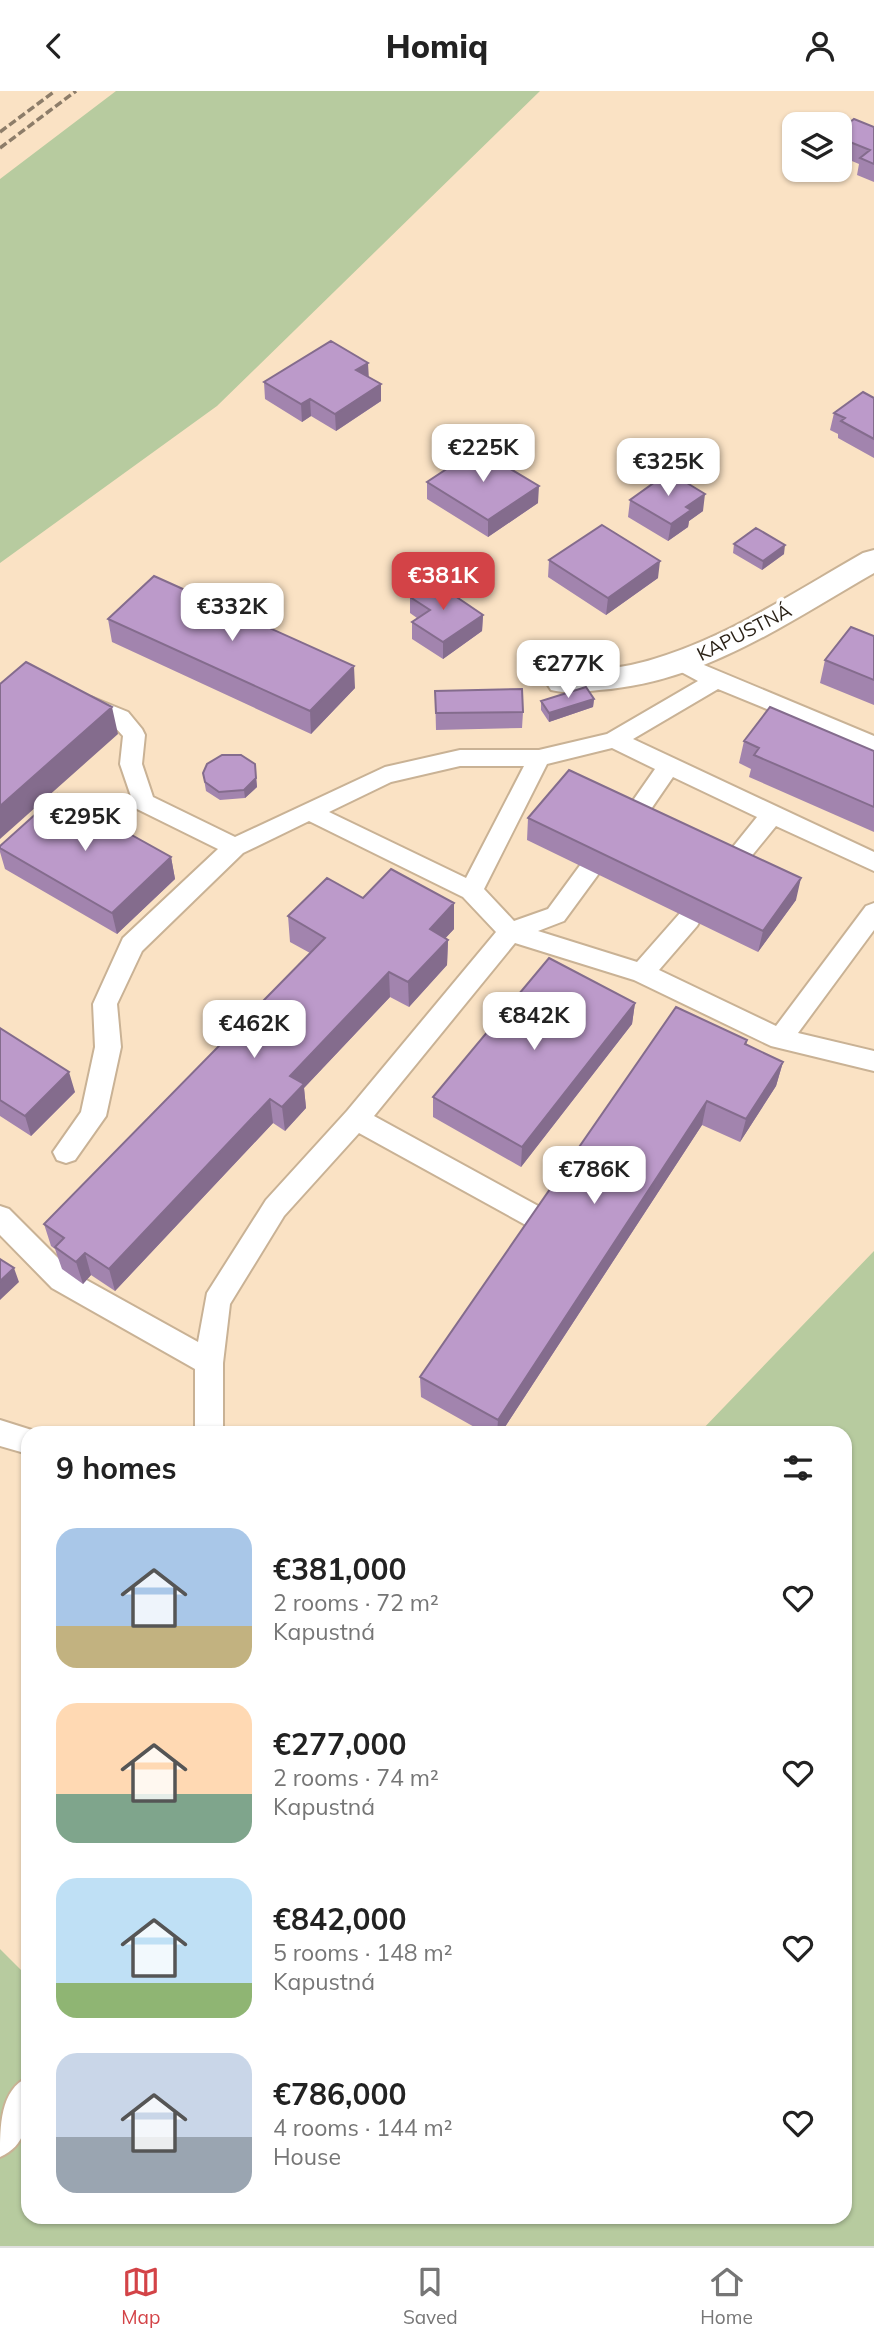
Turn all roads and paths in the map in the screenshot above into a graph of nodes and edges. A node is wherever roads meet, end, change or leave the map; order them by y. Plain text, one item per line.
1 (874, 560) edge
2 (680, 662) junction
3 (717, 680) junction
4 (562, 682) dead end
5 (62, 692) edge
6 (614, 740) junction
7 (874, 745) edge
8 (539, 758) junction
9 (669, 766) junction
10 (308, 811) junction
11 (773, 814) junction
12 (630, 822) edge
13 (234, 847) junction
14 (874, 862) edge
15 (728, 869) edge
16 (589, 870) edge
17 (471, 891) junction
18 (874, 912) edge
19 (689, 919) edge
20 (510, 932) junction
21 (642, 973) junction
22 (780, 1039) junction
23 (874, 1061) edge
24 (356, 1119) junction
25 (66, 1152) dead end
26 (0, 1217) edge
27 (542, 1221) edge
28 (209, 1363) junction
29 (209, 1426) edge
30 (0, 1433) edge
31 (21, 1439) edge
32 (21, 2105) edge
33 (0, 2139) edge

1 - 2 street, KAPUSTNÁ
2 - 3 lane
2 - 4 street, KAPUSTNÁ
3 - 6 lane
3 - 7 lane
5 - 13 lane
6 - 8 lane
6 - 9 lane
8 - 10 lane
8 - 17 lane
9 - 11 lane
9 - 12 lane
10 - 13 lane
10 - 17 lane
11 - 14 lane
11 - 15 lane
13 - 25 lane
16 - 20 lane
17 - 20 lane
18 - 22 lane
19 - 21 lane
20 - 21 lane
20 - 24 lane
21 - 22 lane
22 - 23 lane
24 - 27 lane
24 - 28 lane
26 - 28 lane
28 - 29 lane
30 - 31 lane
32 - 33 lane

